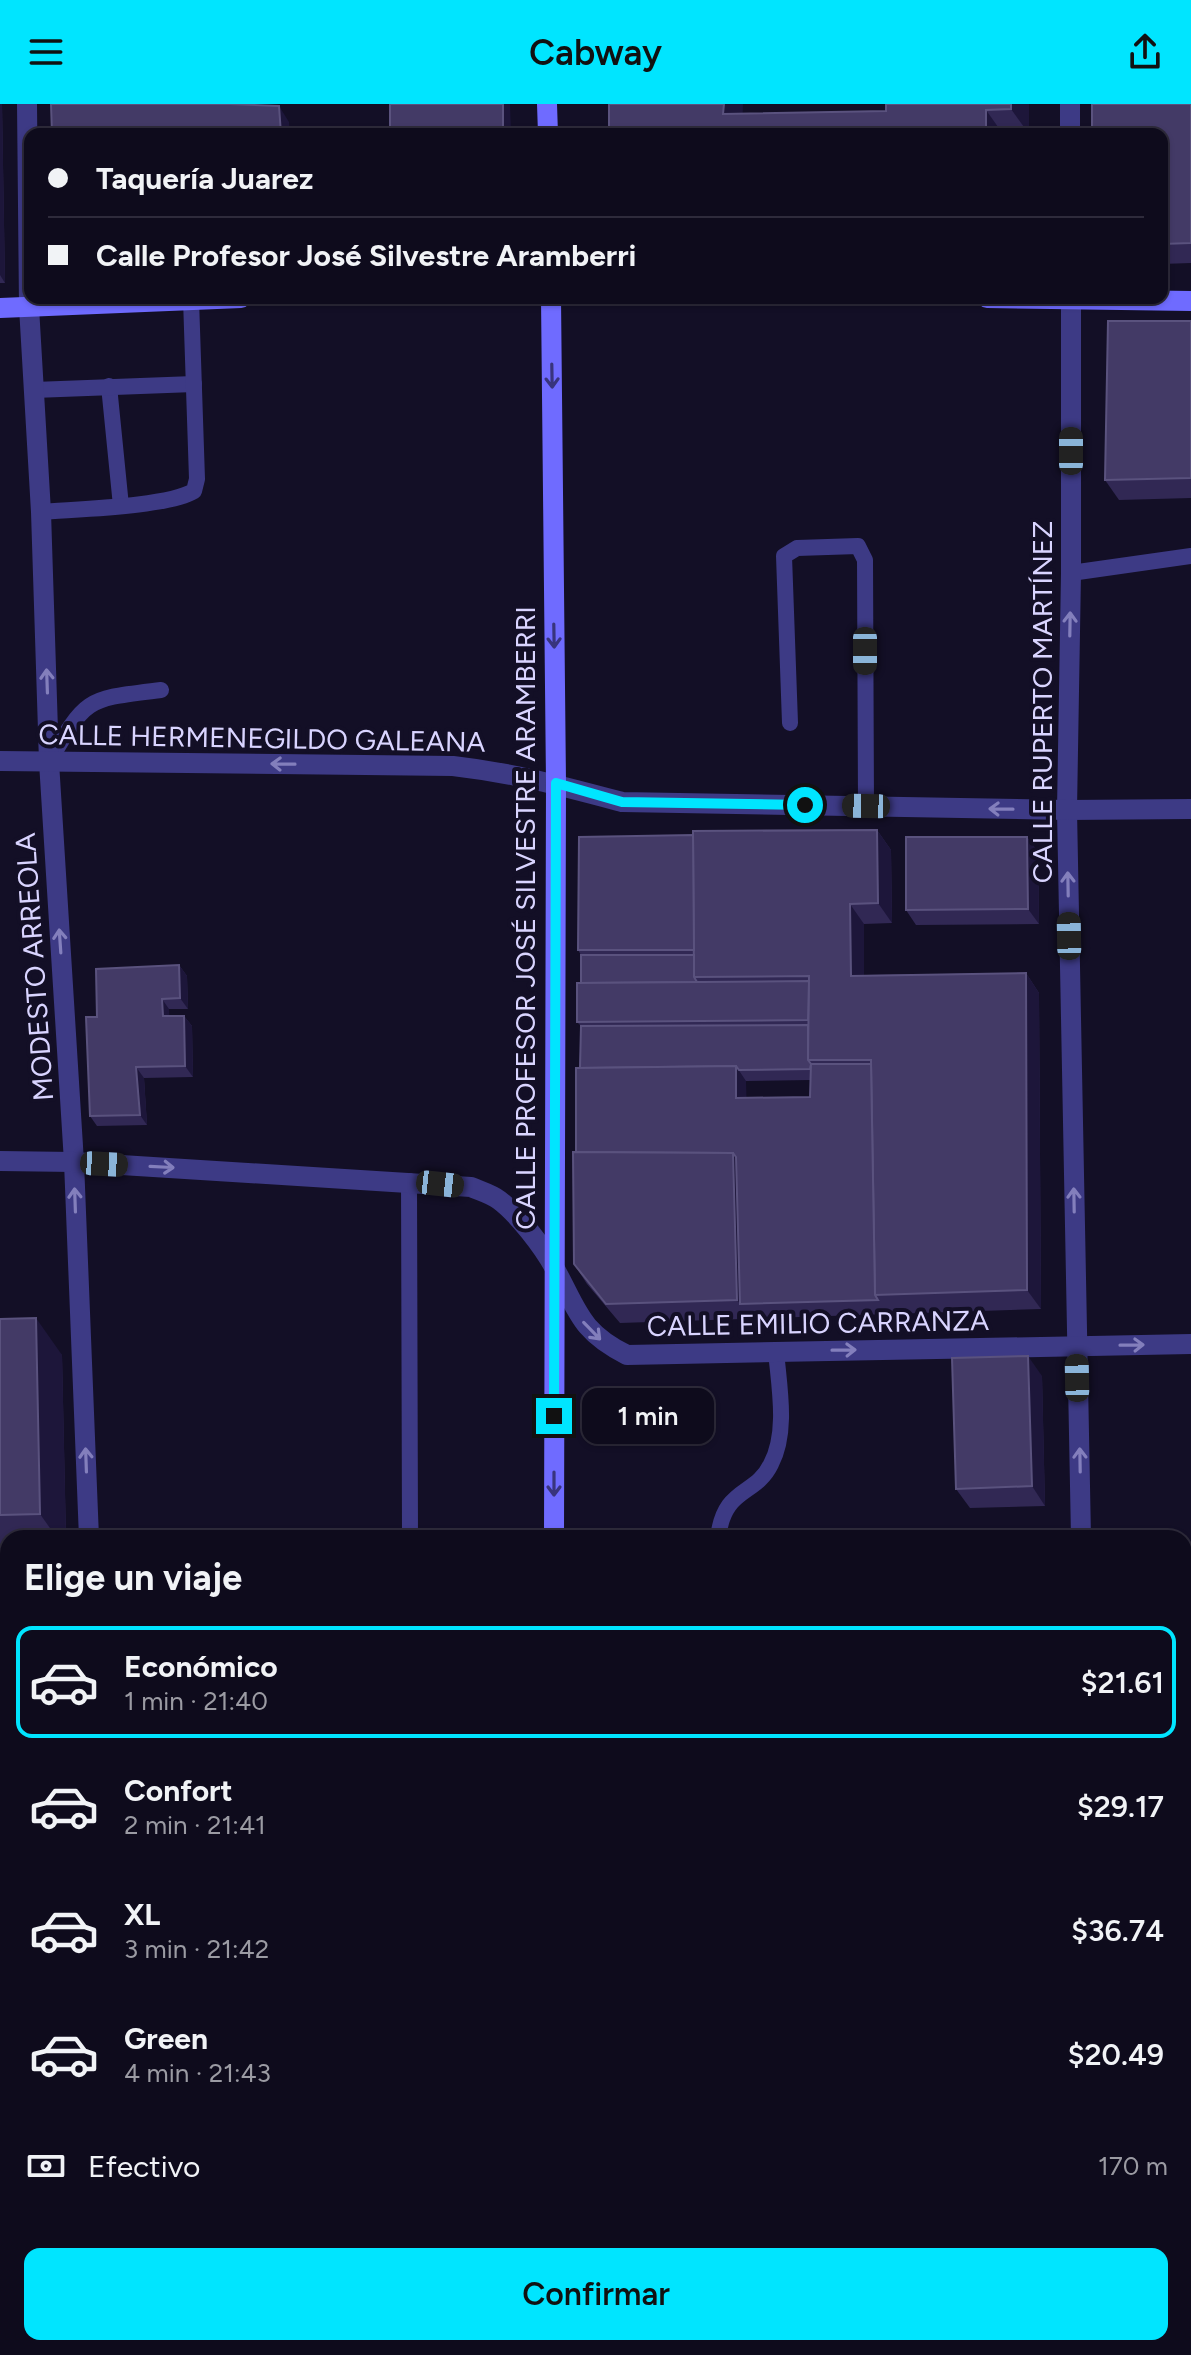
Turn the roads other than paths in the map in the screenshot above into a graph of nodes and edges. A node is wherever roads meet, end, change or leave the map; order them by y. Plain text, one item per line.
1 (27, 104) edge
2 (547, 104) edge
3 (1070, 104) edge
4 (27, 128) edge
5 (548, 128) edge
6 (1070, 128) edge
7 (1168, 301) edge
8 (1191, 301) edge
9 (87, 304) edge
10 (191, 304) edge
11 (551, 304) edge
12 (1071, 304) edge
13 (29, 307) junction
14 (0, 308) edge
15 (194, 384) junction
16 (109, 386) junction
17 (34, 390) junction
18 (121, 506) junction
19 (41, 512) junction
20 (1191, 556) edge
21 (1071, 573) junction
22 (161, 690) dead end
23 (790, 723) dead end
24 (0, 761) edge
25 (49, 762) junction
26 (556, 783) junction
27 (866, 806) junction
28 (1191, 809) edge
29 (1067, 810) junction
30 (0, 1161) edge
31 (74, 1162) junction
32 (409, 1181) junction
33 (553, 1264) junction
34 (1191, 1344) edge
35 (1077, 1346) junction
36 (776, 1351) junction
37 (89, 1530) edge
38 (410, 1530) edge
39 (554, 1530) edge
40 (719, 1530) edge
41 (1081, 1530) edge

1 - 4 street, MODESTO ARREOLA
2 - 5 main road
3 - 6 street
7 - 8 main road
9 - 13 main road
10 - 15 lane
11 -> 26 main road, CALLE PROFESOR JOSÉ SILVESTRE ARAMBERRI
12 - 21 street, CALLE RUPERTO MARTÍNEZ
13 - 14 main road
13 - 17 street, MODESTO ARREOLA
15 - 16 lane
15 - 18 lane
16 - 17 lane
16 - 18 lane
17 - 19 street, MODESTO ARREOLA
18 - 19 lane
25 -> 19 street, MODESTO ARREOLA
20 - 21 lane
29 -> 21 street, CALLE RUPERTO MARTÍNEZ
22 - 25 lane
23 - 27 lane
24 - 25 street, CALLE HERMENEGILDO GALEANA
26 -> 25 street, CALLE HERMENEGILDO GALEANA
31 -> 25 street, MODESTO ARREOLA
26 - 27 street, CALLE HERMENEGILDO GALEANA
26 - 33 main road, CALLE PROFESOR JOSÉ SILVESTRE ARAMBERRI
29 -> 27 street, CALLE HERMENEGILDO GALEANA
28 - 29 street, CALLE HERMENEGILDO GALEANA
35 -> 29 street, CALLE RUPERTO MARTÍNEZ
30 - 31 street, CALLE EMILIO CARRANZA
31 -> 32 street, CALLE EMILIO CARRANZA
37 -> 31 street, MODESTO ARREOLA
32 - 33 street, CALLE EMILIO CARRANZA
32 - 38 lane
33 -> 36 street, CALLE EMILIO CARRANZA
33 -> 39 main road, CALLE PROFESOR JOSÉ SILVESTRE ARAMBERRI
35 -> 34 street, CALLE EMILIO CARRANZA
36 -> 35 street, CALLE EMILIO CARRANZA
41 -> 35 street, CALLE RUPERTO MARTÍNEZ
36 - 40 lane

